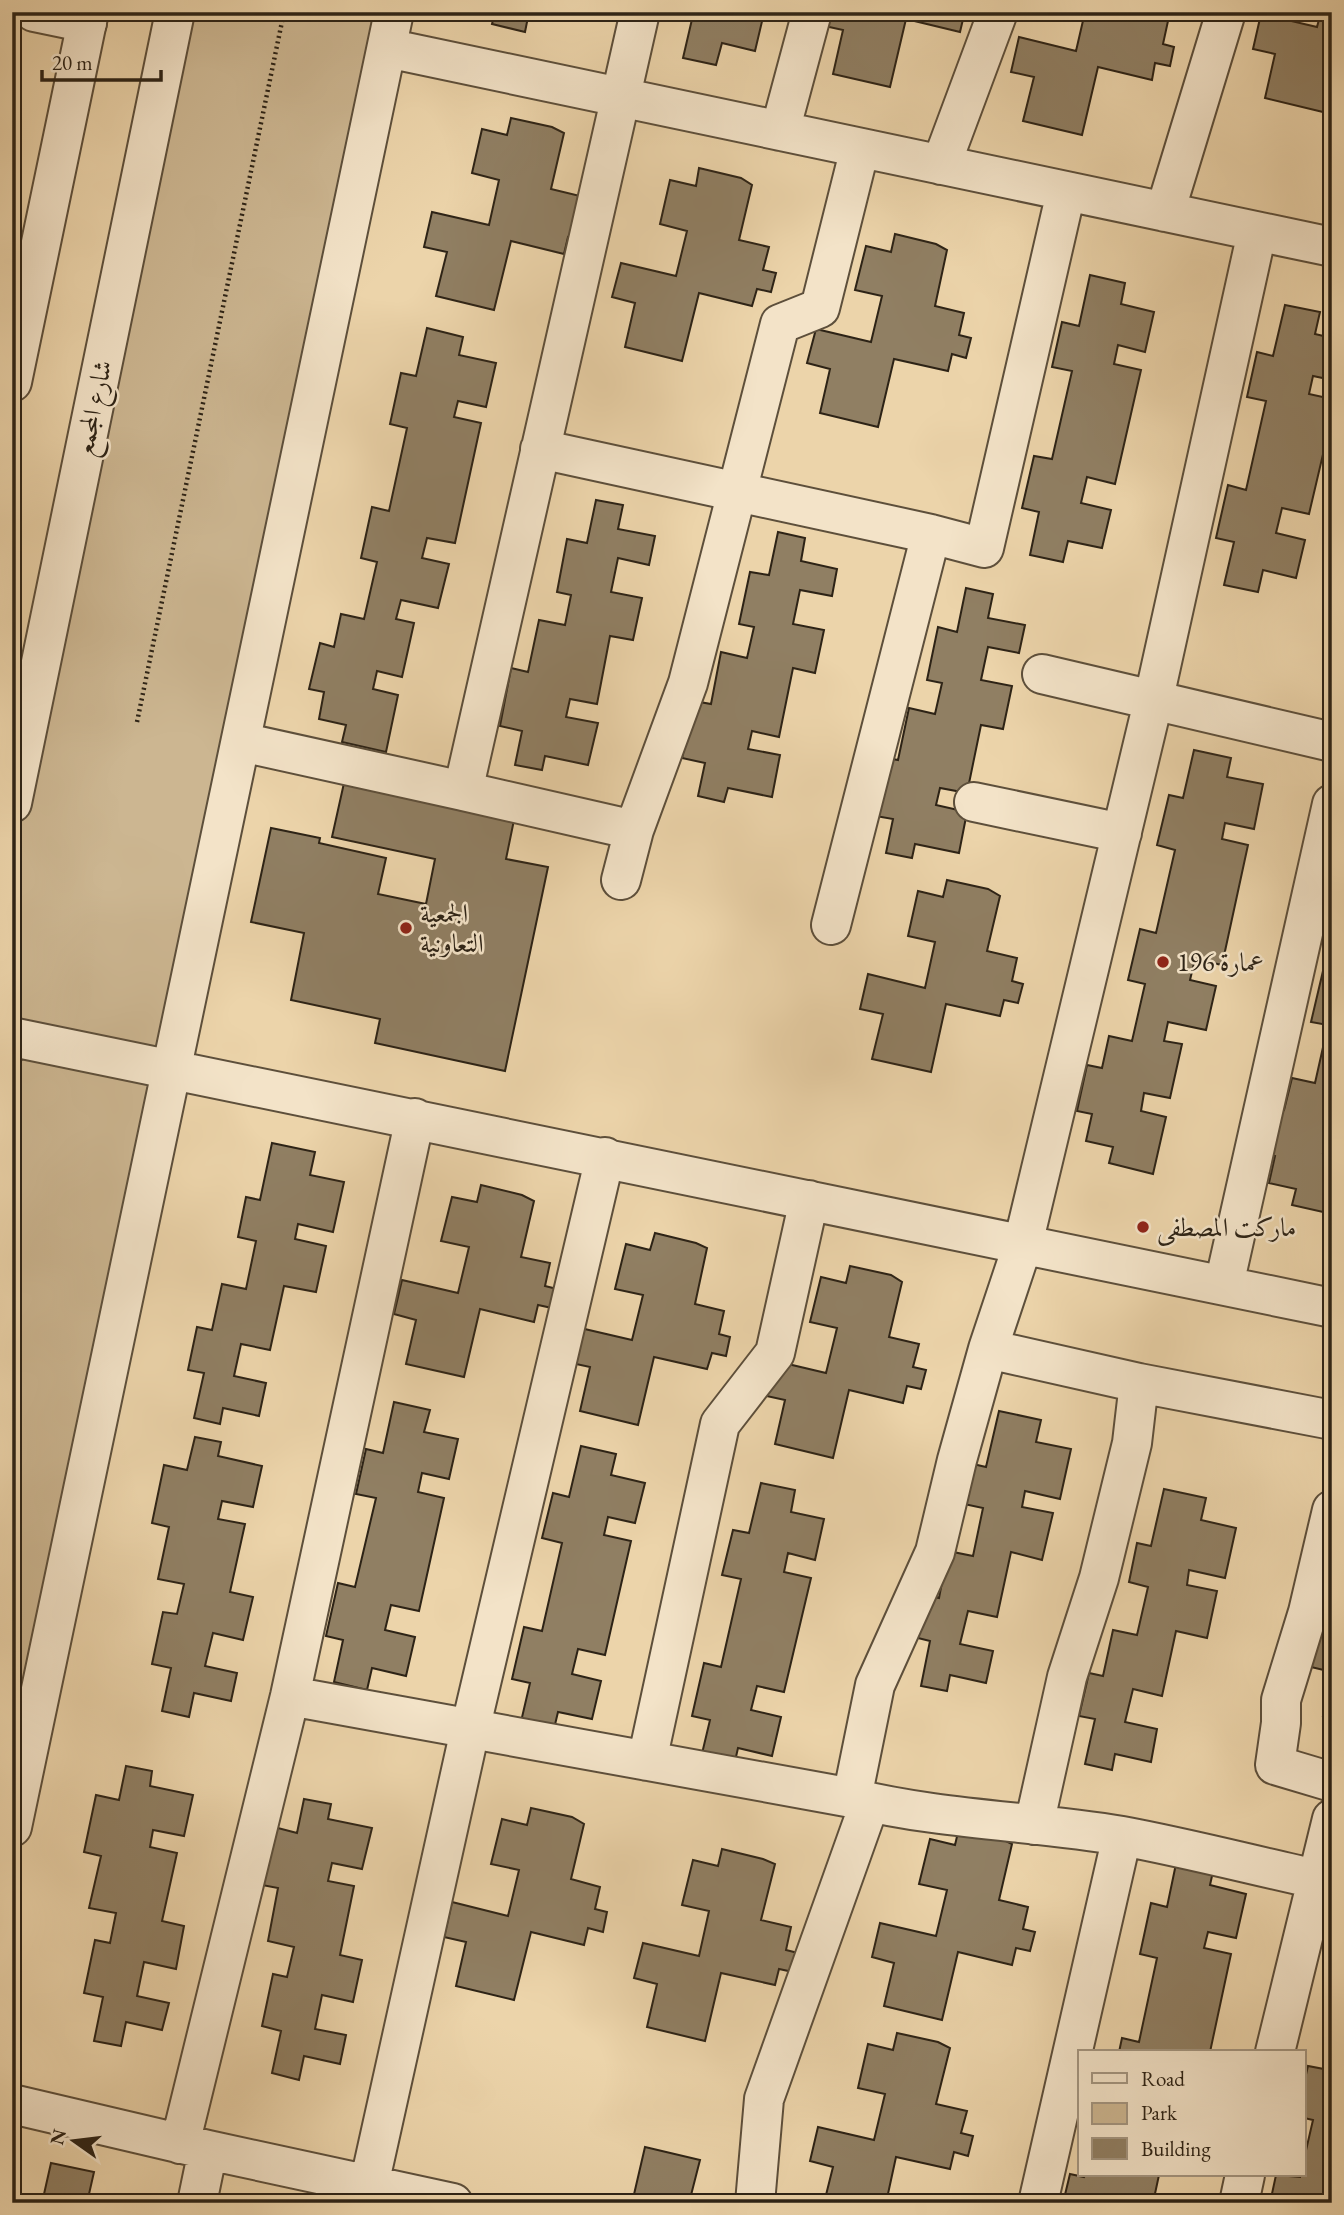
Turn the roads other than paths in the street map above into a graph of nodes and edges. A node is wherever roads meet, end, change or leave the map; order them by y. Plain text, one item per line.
1 (34, 12) edge
2 (175, 12) edge
3 (640, 12) edge
4 (812, 12) edge
5 (998, 12) edge
6 (1226, 12) edge
7 (88, 18) edge
8 (390, 30) edge
9 (620, 97) junction
10 (780, 131) junction
11 (860, 148) junction
12 (941, 165) junction
13 (1066, 191) junction
14 (1165, 212) junction
15 (1257, 232) junction
16 (1332, 247) edge
17 (12, 382) edge
18 (540, 449) junction
19 (737, 492) junction
20 (931, 534) junction
21 (1042, 674) dead end
22 (1154, 698) junction
23 (241, 742) junction
24 (1332, 742) edge
25 (463, 791) junction
26 (974, 802) dead end
27 (12, 803) edge
28 (1332, 804) edge
29 (634, 830) junction
30 (1122, 833) junction
31 (621, 880) dead end
32 (831, 925) dead end
33 (12, 1037) edge
34 (171, 1068) junction
35 (415, 1118) junction
36 (605, 1157) junction
37 (809, 1200) junction
38 (1023, 1244) junction
39 (1224, 1285) junction
40 (1332, 1308) edge
41 (988, 1349) junction
42 (1139, 1383) junction
43 (1332, 1420) edge
44 (1332, 1510) edge
45 (290, 1696) junction
46 (470, 1730) junction
47 (647, 1761) junction
48 (1332, 1782) edge
49 (861, 1800) junction
50 (1332, 1819) edge
51 (1034, 1825) junction
52 (12, 1827) edge
53 (1122, 1836) junction
54 (1316, 1879) junction
55 (1275, 2050) edge
56 (12, 2104) edge
57 (194, 2147) junction
58 (1245, 2176) edge
59 (369, 2185) junction
60 (405, 2198) edge
61 (197, 2203) edge
62 (453, 2203) edge
63 (755, 2203) edge
64 (1038, 2203) edge
65 (1239, 2203) edge

1 - 7 street
2 - 27 street, شارع المجمع
3 - 9 street
4 - 10 street
5 - 12 street
6 - 14 street
7 - 17 street
8 - 9 street
8 - 23 street
9 - 10 street
9 - 18 street
10 - 11 street
11 - 12 street
11 - 19 street
12 - 13 street
13 - 14 street
13 - 20 street
14 - 15 street
15 - 16 street
15 - 22 street
18 - 19 street
18 - 25 street
19 - 20 street
19 - 29 street
20 - 32 street
21 - 22 street
22 - 24 street
22 - 30 street
23 - 25 street
23 - 34 street
25 - 29 street
26 - 30 street
28 - 39 street
29 - 31 street
30 - 38 street
33 - 34 street
34 - 35 street
34 - 52 street
35 - 36 street
35 - 45 street
36 - 37 street
36 - 46 street
37 - 38 street
37 - 47 street
38 - 39 street
38 - 41 street
39 - 40 street
41 - 42 street
41 - 49 street
42 - 43 street
42 - 51 street
44 - 48 street
45 - 46 street
45 - 57 street
46 - 47 street
46 - 59 street
47 - 49 street
49 - 51 street
49 - 63 street
50 - 54 street
51 - 53 street
53 - 54 street
53 - 64 street
54 - 55 street
56 - 57 street
57 - 59 street
57 - 61 street
58 - 65 street
59 - 60 street
60 - 62 street

